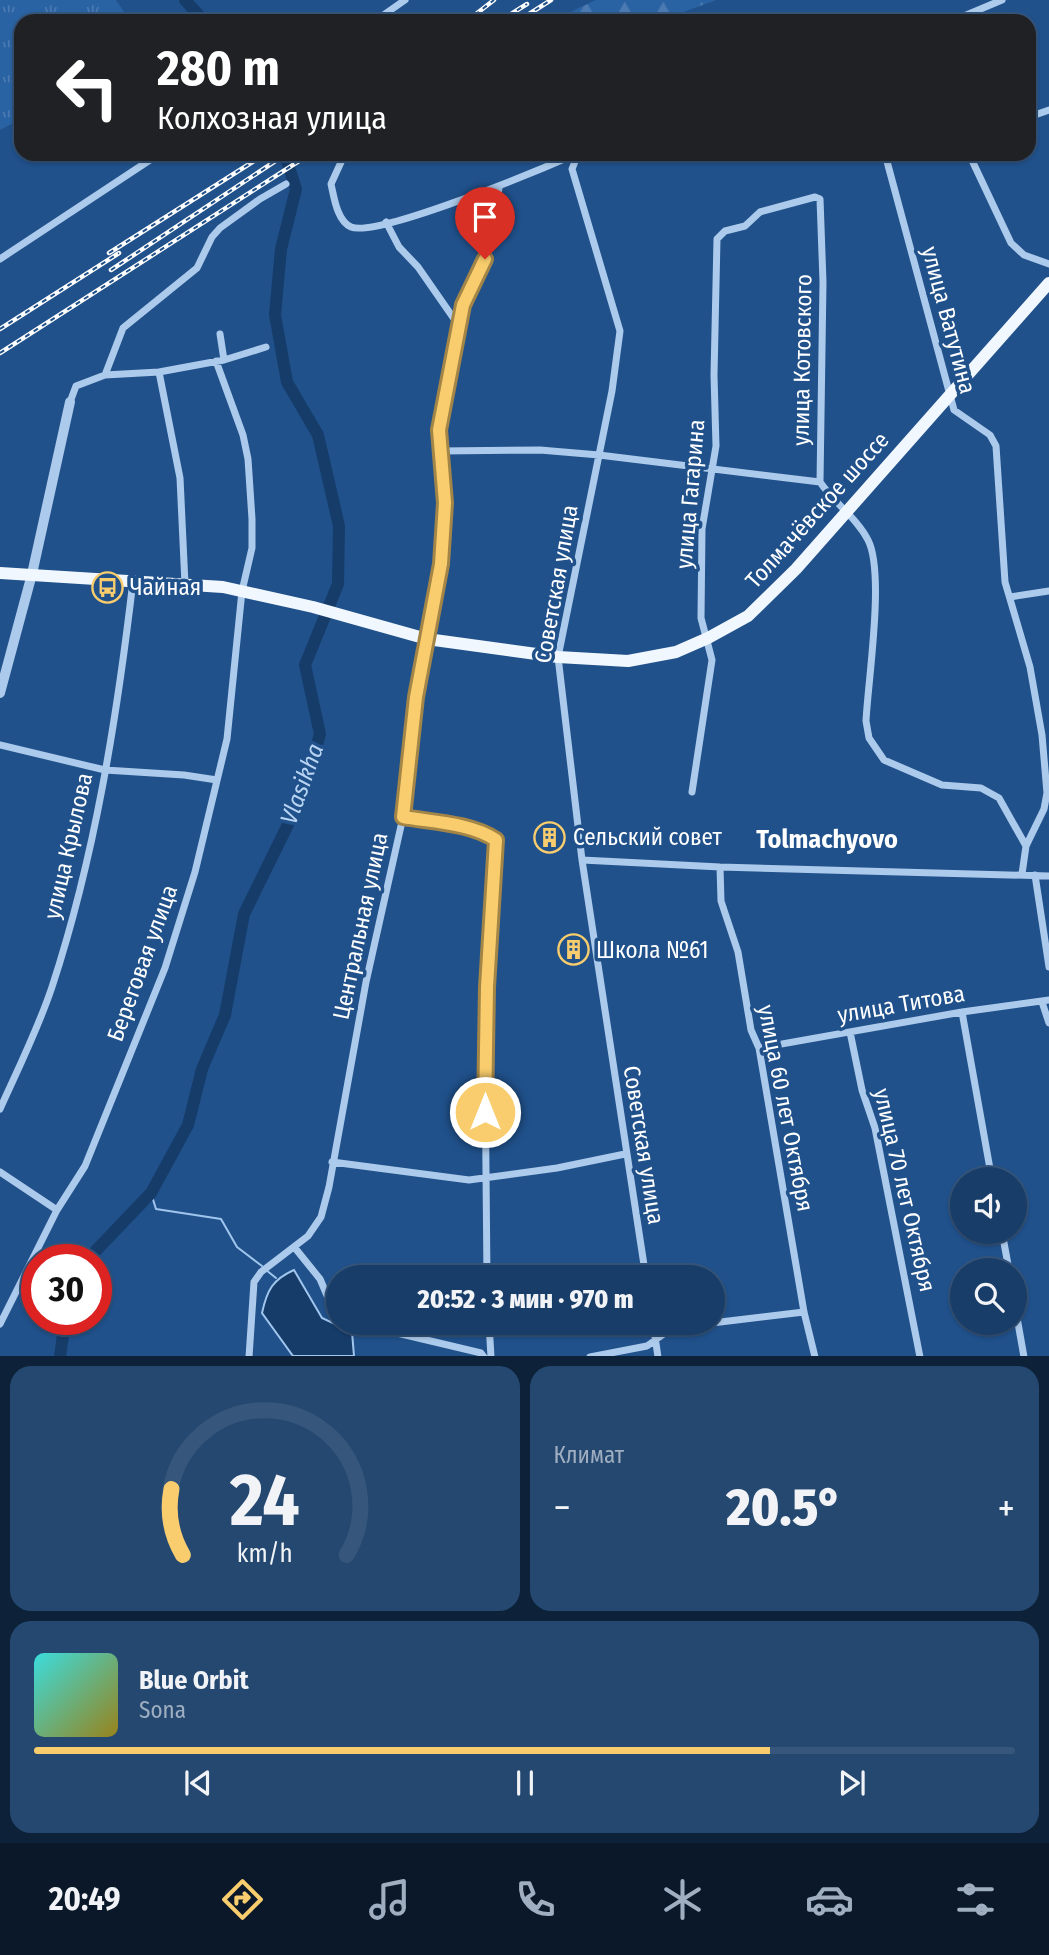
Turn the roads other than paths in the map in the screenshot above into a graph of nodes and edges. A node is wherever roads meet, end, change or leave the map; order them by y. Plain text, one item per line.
1 (405, 0) edge
2 (1002, 0) edge
3 (385, 14) edge
4 (969, 14) edge
5 (148, 161) edge
6 (342, 161) edge
7 (561, 161) edge
8 (575, 161) edge
9 (887, 161) edge
10 (972, 161) edge
11 (286, 184) dead end
12 (499, 188) junction
13 (820, 199) joint
14 (386, 222) junction
15 (0, 259) edge
16 (1049, 264) edge
17 (1049, 283) edge
18 (459, 326) junction
19 (220, 334) dead end
20 (266, 347) dead end
21 (220, 361) junction
22 (159, 372) junction
23 (105, 376) junction
24 (949, 395) junction
25 (70, 402) joint
26 (440, 451) junction
27 (599, 455) junction
28 (713, 469) junction
29 (820, 482) junction
30 (846, 512) junction
31 (0, 573) edge
32 (32, 574) junction
33 (133, 581) junction
34 (185, 584) junction
35 (242, 591) junction
36 (1049, 591) edge
37 (1010, 597) junction
38 (708, 638) junction
39 (427, 639) junction
40 (558, 657) junction
41 (0, 694) edge
42 (0, 745) edge
43 (105, 770) junction
44 (217, 780) junction
45 (692, 792) dead end
46 (403, 817) junction
47 (1026, 846) junction
48 (582, 860) junction
49 (720, 867) junction
50 (1022, 874) junction
51 (1034, 875) junction
52 (1049, 876) edge
53 (1049, 967) edge
54 (1046, 1001) edge
55 (962, 1012) junction
56 (1049, 1023) edge
57 (850, 1032) junction
58 (759, 1048) junction
59 (0, 1109) edge
60 (625, 1154) junction
61 (332, 1161) junction
62 (990, 1167) edge
63 (0, 1172) edge
64 (487, 1179) junction
65 (57, 1210) junction
66 (295, 1248) junction
67 (486, 1265) edge
68 (644, 1265) edge
69 (326, 1293) edge
70 (804, 1312) junction
71 (725, 1321) edge
72 (0, 1324) edge
73 (415, 1335) edge
74 (490, 1335) edge
75 (655, 1335) edge
76 (662, 1335) edge
77 (1020, 1335) edge
78 (656, 1339) junction
79 (249, 1356) edge
80 (484, 1356) edge
81 (491, 1356) edge
82 (590, 1356) edge
83 (658, 1356) edge
84 (815, 1356) edge
85 (920, 1356) edge
86 (1024, 1356) edge

1 - 3 street
2 - 4 street
5 - 15 street
6 - 14 street
7 - 12 street
8 - 27 street, Советская улица
9 - 24 street, улица Ватутина
10 - 16 street
11 - 23 street
12 - 14 street
12 - 18 street, Центральная улица
13 - 28 street, улица Гагарина
13 - 29 street, улица Котовского
14 - 18 street
17 - 24 main road, Толмачёвское шоссе
18 - 26 street, Центральная улица
19 - 21 street, Береговая улица
20 - 21 street
21 - 22 street
21 - 35 street, Береговая улица
22 - 23 street
22 - 34 street
23 - 25 street
24 - 30 main road, Толмачёвское шоссе
24 - 37 street, улица Ватутина
25 - 32 street
26 - 27 street
26 - 39 street, Центральная улица
27 - 28 street
27 - 40 street, Советская улица
28 - 29 street
28 - 38 street, улица Гагарина
29 - 30 street
30 - 38 main road, Толмачёвское шоссе
30 - 47 street
31 - 32 main road, Толмачёвское шоссе
32 - 33 main road, Толмачёвское шоссе
32 - 41 street
33 - 34 main road, Толмачёвское шоссе
33 - 43 street, улица Крылова
34 - 35 main road, Толмачёвское шоссе
35 - 39 main road, Толмачёвское шоссе
35 - 44 street, Береговая улица
36 - 37 street
37 - 47 street, улица Ватутина
38 - 40 main road, Толмачёвское шоссе
38 - 45 street, улица Гагарина
39 - 40 main road, Толмачёвское шоссе
39 - 46 street, Центральная улица
40 - 48 street, Советская улица
42 - 43 street
43 - 44 street
43 - 59 street, улица Крылова
44 - 65 street, Береговая улица
46 - 61 street, Центральная улица
46 - 64 street
47 - 50 street, улица Ватутина
48 - 49 street
48 - 60 street, Советская улица
49 - 50 street
49 - 58 street, улица 60 лет Октября
50 - 51 street
51 - 52 street
51 - 53 street
54 - 55 street, улица Титова
54 - 56 street
55 - 57 street, улица Титова
55 - 62 street
57 - 58 street, улица Титова
57 - 85 street, улица 70 лет Октября
58 - 70 street, улица 60 лет Октября
60 - 64 street
60 - 68 street, Советская улица
61 - 64 street
61 - 66 street, Центральная улица
63 - 65 street
64 - 67 street
65 - 72 street, Береговая улица
66 - 69 street
66 - 79 street, Центральная улица
70 - 71 street
70 - 84 street, улица 60 лет Октября
73 - 80 street
74 - 81 street
75 - 78 street
76 - 78 street
77 - 86 street
78 - 82 street
78 - 83 street

